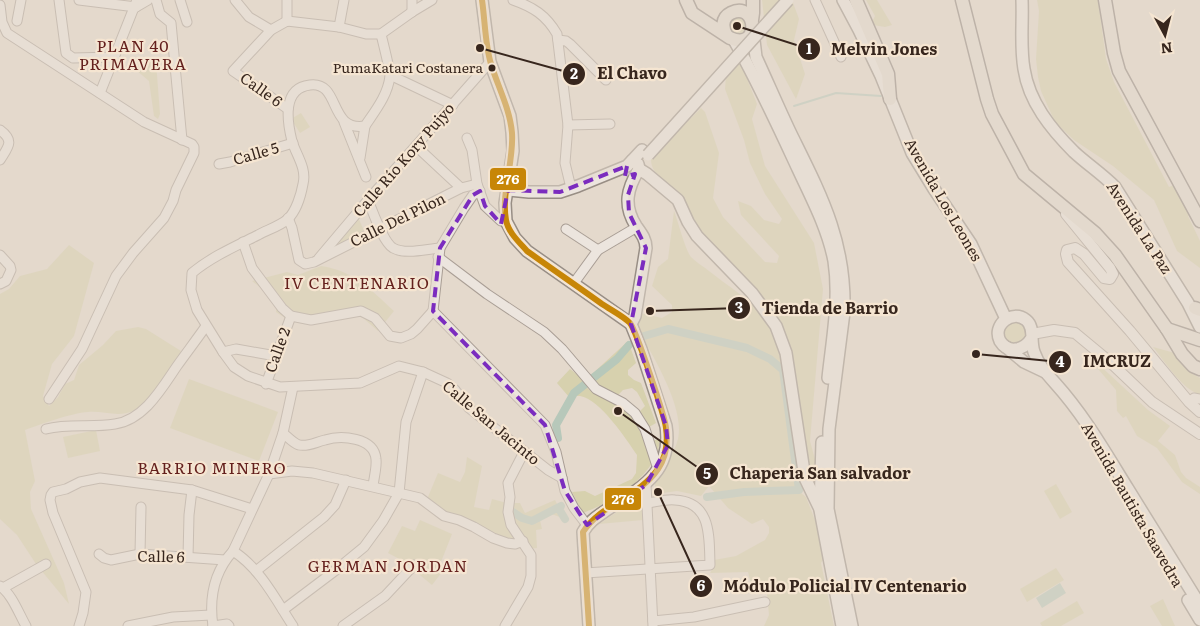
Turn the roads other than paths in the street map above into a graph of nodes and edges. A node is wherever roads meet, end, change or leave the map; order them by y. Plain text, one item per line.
1 (21, 0) edge
2 (59, 0) edge
3 (79, 0) edge
4 (148, 0) edge
5 (157, 0) edge
6 (180, 0) edge
7 (235, 0) edge
8 (287, 0) edge
9 (344, 0) edge
10 (412, 0) edge
11 (432, 0) edge
12 (482, 0) edge
13 (515, 0) edge
14 (744, 0) edge
15 (752, 0) edge
16 (778, 0) edge
17 (788, 0) edge
18 (816, 0) edge
19 (835, 0) edge
20 (842, 0) edge
21 (856, 0) edge
22 (962, 0) edge
23 (1022, 0) edge
24 (1105, 0) edge
25 (687, 2) edge
26 (137, 4) edge
27 (0, 5) edge
28 (412, 12) junction
29 (732, 13) junction
30 (17, 21) dead end
31 (287, 21) junction
32 (187, 22) dead end
33 (752, 24) junction
34 (339, 27) junction
35 (271, 30) junction
36 (381, 34) junction
37 (731, 38) junction
38 (558, 40) junction
39 (114, 57) junction
40 (842, 57) dead end
41 (490, 62) junction
42 (877, 68) junction
43 (390, 75) junction
44 (606, 80) dead end
45 (100, 93) junction
46 (890, 99) junction
47 (453, 105) junction
48 (288, 109) junction
49 (344, 122) junction
50 (610, 124) dead end
51 (568, 125) junction
52 (365, 126) junction
53 (0, 130) edge
54 (466, 138) dead end
55 (182, 140) junction
56 (293, 143) junction
57 (417, 146) junction
58 (645, 153) junction
59 (360, 158) junction
60 (0, 160) edge
61 (219, 164) dead end
62 (635, 168) junction
63 (366, 177) dead end
64 (478, 187) junction
65 (461, 188) junction
66 (571, 188) junction
67 (508, 190) junction
68 (368, 200) junction
69 (1066, 207) junction
70 (288, 218) junction
71 (506, 221) junction
72 (1200, 221) edge
73 (637, 228) junction
74 (381, 229) junction
75 (566, 229) dead end
76 (243, 242) junction
77 (598, 250) junction
78 (439, 252) junction
79 (0, 255) edge
80 (319, 258) junction
81 (574, 283) junction
82 (0, 284) edge
83 (1196, 308) edge
84 (433, 311) junction
85 (291, 316) junction
86 (1006, 319) junction
87 (631, 324) junction
88 (206, 326) junction
89 (1200, 327) edge
90 (1168, 329) junction
91 (1031, 336) junction
92 (1200, 340) edge
93 (1005, 346) junction
94 (223, 352) junction
95 (276, 356) junction
96 (1200, 368) edge
97 (423, 372) junction
98 (1044, 372) junction
99 (266, 384) junction
100 (293, 387) junction
101 (49, 399) dead end
102 (1200, 399) edge
103 (1189, 402) junction
104 (1200, 412) edge
105 (1080, 415) junction
106 (46, 429) dead end
107 (283, 433) junction
108 (1200, 434) edge
109 (524, 452) junction
110 (802, 466) junction
111 (820, 468) junction
112 (658, 469) junction
113 (270, 474) junction
114 (562, 478) junction
115 (346, 480) junction
116 (646, 485) junction
117 (373, 486) junction
118 (192, 490) junction
119 (400, 493) junction
120 (648, 503) junction
121 (141, 507) dead end
122 (252, 509) junction
123 (820, 510) junction
124 (587, 525) junction
125 (523, 541) junction
126 (233, 551) junction
127 (99, 554) dead end
128 (140, 554) junction
129 (188, 557) junction
130 (224, 560) junction
131 (46, 564) dead end
132 (414, 565) dead end
133 (650, 569) junction
134 (256, 570) junction
135 (584, 573) junction
136 (2, 587) edge
137 (765, 602) dead end
138 (1200, 606) edge
139 (283, 610) junction
140 (211, 615) junction
141 (1200, 620) edge
142 (695, 622) edge
143 (653, 624) edge
144 (348, 625) edge
145 (26, 626) edge
146 (79, 626) edge
147 (128, 626) edge
148 (213, 626) edge
149 (229, 626) edge
150 (293, 626) edge
151 (505, 626) edge
152 (589, 626) edge
153 (842, 626) edge
154 (852, 626) edge

1 - 30 street
2 - 39 street
3 - 26 street
4 - 5 street
4 - 26 street
5 - 55 street
6 - 32 street
7 - 35 street
8 - 31 street
9 - 34 street
10 - 28 street
11 - 28 street
12 - 41 main road
13 - 38 street
14 - 29 main road
15 - 33 main road
16 - 58 main road
17 - 58 main road, bridge
18 - 40 street
19 - 42 main road
20 - 42 main road, Avenida Los Leones
21 - 46 main road
22 - 69 main road
23 - 83 main road, Avenida La Paz
24 - 72 main road
25 - 29 main road
25 - 37 main road
26 - 39 street
27 - 45 street
28 - 36 street
29 - 33 main road
29 - 37 main road
31 - 34 street
31 - 35 street
33 - 37 main road
33 - 154 main road
34 - 36 street
35 - 48 street, Calle 6
36 - 43 street
37 - 111 main road
38 - 44 street
38 - 51 street
39 - 45 street
41 - 47 street, Calle Río Kory Pujyo
41 - 67 main road
42 - 46 main road, Avenida Los Leones
43 - 47 street
43 - 52 street
45 - 55 street
46 - 86 main road, Avenida Los Leones
47 - 57 street, Calle Río Kory Pujyo
48 - 49 street
48 - 56 street
49 - 52 street
49 - 59 street
50 - 51 street
51 - 66 street
52 - 59 street
53 - 60 street
54 - 64 street
55 - 101 street
56 - 61 street, Calle 5
56 - 70 street
57 - 65 street
57 - 68 street, Calle Río Kory Pujyo
58 - 62 main road
59 - 63 street
62 - 66 main road
62 - 73 main road
62 - 110 main road
64 - 65 street, Calle Del Pilon
64 - 71 street
64 - 78 street
65 - 74 street, Calle Del Pilon
66 - 67 main road
67 - 71 main road
68 - 74 street
68 - 80 street, Calle Río Kory Pujyo
69 - 90 main road
69 - 103 street
70 - 76 street
70 - 80 street
71 - 81 main road
73 - 77 street
73 - 87 main road
74 - 78 street
74 - 80 street, Calle Del Pilon
75 - 77 street
76 - 85 street
76 - 88 street, Calle San Jacinto
77 - 81 street
78 - 84 street
78 - 112 street
79 - 82 street
81 - 87 main road
83 - 89 main road, Avenida La Paz
84 - 85 street
84 - 114 street
85 - 95 street, Calle 2
86 - 91 main road
86 - 93 main road
87 - 112 main road
88 - 94 street, Calle San Jacinto
88 - 106 street
90 - 92 main road
90 - 96 main road
91 - 93 main road
91 - 98 main road, Avenida Bautista Saavedra
91 - 108 street
93 - 98 main road, Avenida Bautista Saavedra
94 - 95 street
94 - 99 street, Calle San Jacinto
95 - 99 street, Calle 2
97 - 100 street, Calle San Jacinto
97 - 109 street, Calle San Jacinto
97 - 119 street
98 - 105 main road, Avenida Bautista Saavedra
99 - 100 street, Calle San Jacinto
100 - 107 street
102 - 103 street
103 - 104 street
105 - 138 main road, Avenida Bautista Saavedra
105 - 141 main road, Avenida Bautista Saavedra
107 - 113 street
107 - 117 street
109 - 114 street, Calle San Jacinto
109 - 125 street
110 - 111 main road
110 - 123 main road
111 - 123 main road
112 - 116 main road
113 - 115 street
113 - 122 street
114 - 124 street
115 - 117 street
115 - 134 street
116 - 120 street
116 - 124 main road
117 - 119 street
118 - 122 street
118 - 129 street
118 - 146 street
119 - 125 street
119 - 139 street
120 - 133 street
120 - 133 street
121 - 128 street
122 - 126 street
123 - 153 main road
124 - 135 main road
125 - 151 street
126 - 130 street
126 - 134 street
127 - 128 street, Calle 6
128 - 129 street, Calle 6
129 - 130 street, Calle 6
130 - 140 street
131 - 136 street
132 - 144 street
133 - 135 street
133 - 143 street
134 - 139 street
135 - 152 main road
136 - 145 street
137 - 142 street
139 - 150 street
140 - 147 street
140 - 148 street
142 - 143 street
148 - 149 street

